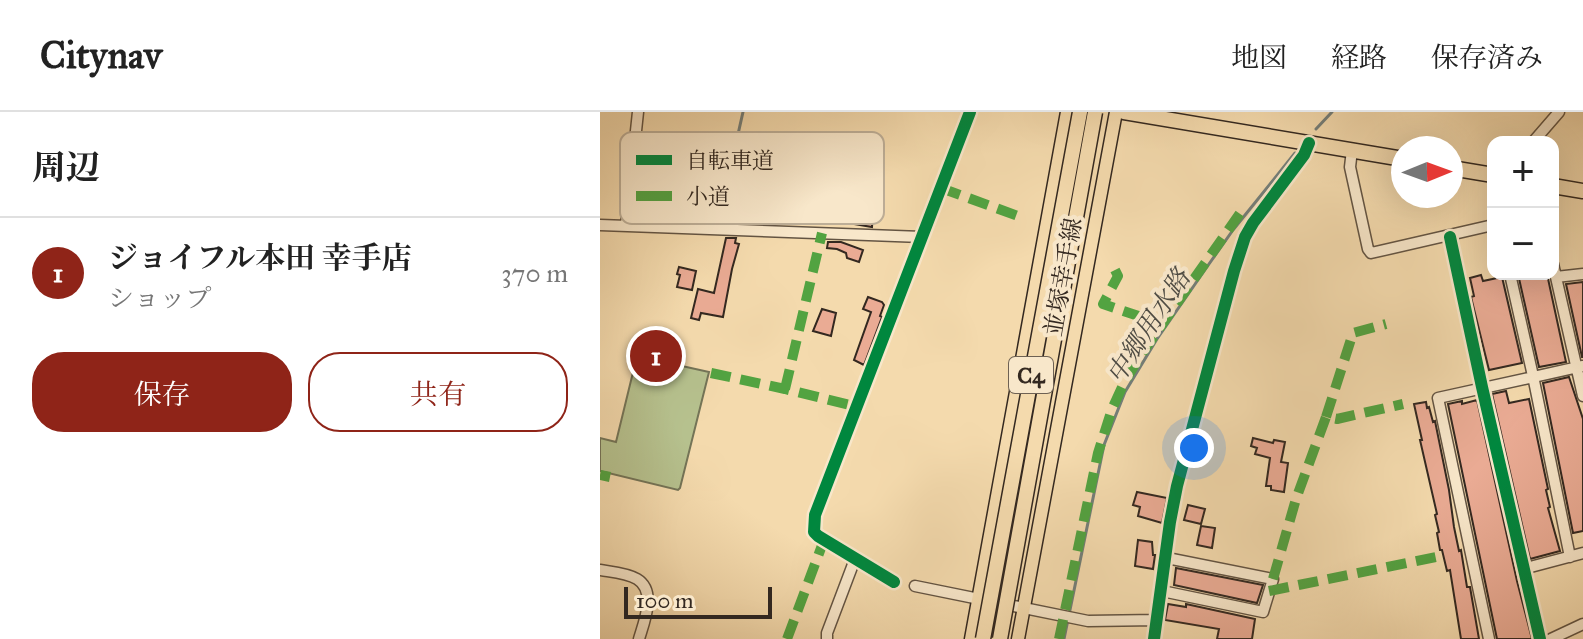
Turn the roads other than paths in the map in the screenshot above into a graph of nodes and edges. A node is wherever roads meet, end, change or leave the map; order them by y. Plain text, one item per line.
1 (638, 112) edge
2 (970, 112) edge
3 (1067, 112) edge
4 (1080, 112) edge
5 (1095, 112) edge
6 (1103, 112) edge
7 (1116, 112) edge
8 (1124, 112) edge
9 (1559, 112) edge
10 (1186, 117) edge
11 (636, 132) edge
12 (1538, 136) edge
13 (1309, 143) junction
14 (1352, 150) junction
15 (1391, 157) edge
16 (1463, 170) edge
17 (1487, 174) edge
18 (1559, 187) edge
19 (1583, 191) edge
20 (1048, 216) junction
21 (600, 225) edge
22 (626, 225) joint
23 (1487, 227) edge
24 (922, 237) junction
25 (1450, 237) junction
26 (1583, 274) edge
27 (1559, 277) edge
28 (1511, 280) edge
29 (1557, 280) edge
30 (1580, 366) edge
31 (1533, 376) junction
32 (1482, 387) junction
33 (1583, 396) edge
34 (1583, 553) edge
35 (1570, 557) junction
36 (1167, 558) junction
37 (855, 559) junction
38 (1523, 569) junction
39 (600, 570) edge
40 (894, 582) dead end
41 (915, 586) dead end
42 (1162, 591) junction
43 (979, 598) junction
44 (1024, 607) junction
45 (1157, 620) junction
46 (1583, 624) edge
47 (639, 639) edge
48 (827, 639) edge
49 (971, 639) edge
50 (983, 639) edge
51 (1000, 639) edge
52 (1018, 639) edge
53 (1154, 639) edge
54 (1489, 639) edge
55 (1540, 639) edge
56 (1551, 639) edge

1 - 11 street
2 - 24 street
3 - 20 main road, 並塚幸手線
4 - 50 highway, C4, bridge
5 - 51 highway, C4, bridge
6 - 20 main road
7 - 44 main road, 並塚幸手線
8 - 10 highway
9 - 12 street
10 - 13 highway
13 - 14 highway
13 - 36 street
14 - 15 highway
14 - 25 street
16 - 17 highway
18 - 19 highway
20 - 43 main road, 並塚幸手線
21 - 22 street
22 - 24 street
23 - 25 street
24 - 37 street
25 - 32 street
26 - 27 street
28 - 31 street
29 - 30 street
30 - 31 street
30 - 33 street
31 - 32 street
31 - 35 street
32 - 38 street
32 - 54 street
34 - 35 street
35 - 38 street
36 - 42 street
36 - 42 street
37 - 40 street
37 - 48 street
38 - 55 street
39 - 47 street
41 - 43 street
42 - 45 street
43 - 44 street
43 - 49 main road, 並塚幸手線
44 - 45 street
44 - 52 main road, 並塚幸手線
45 - 53 street
46 - 56 street

